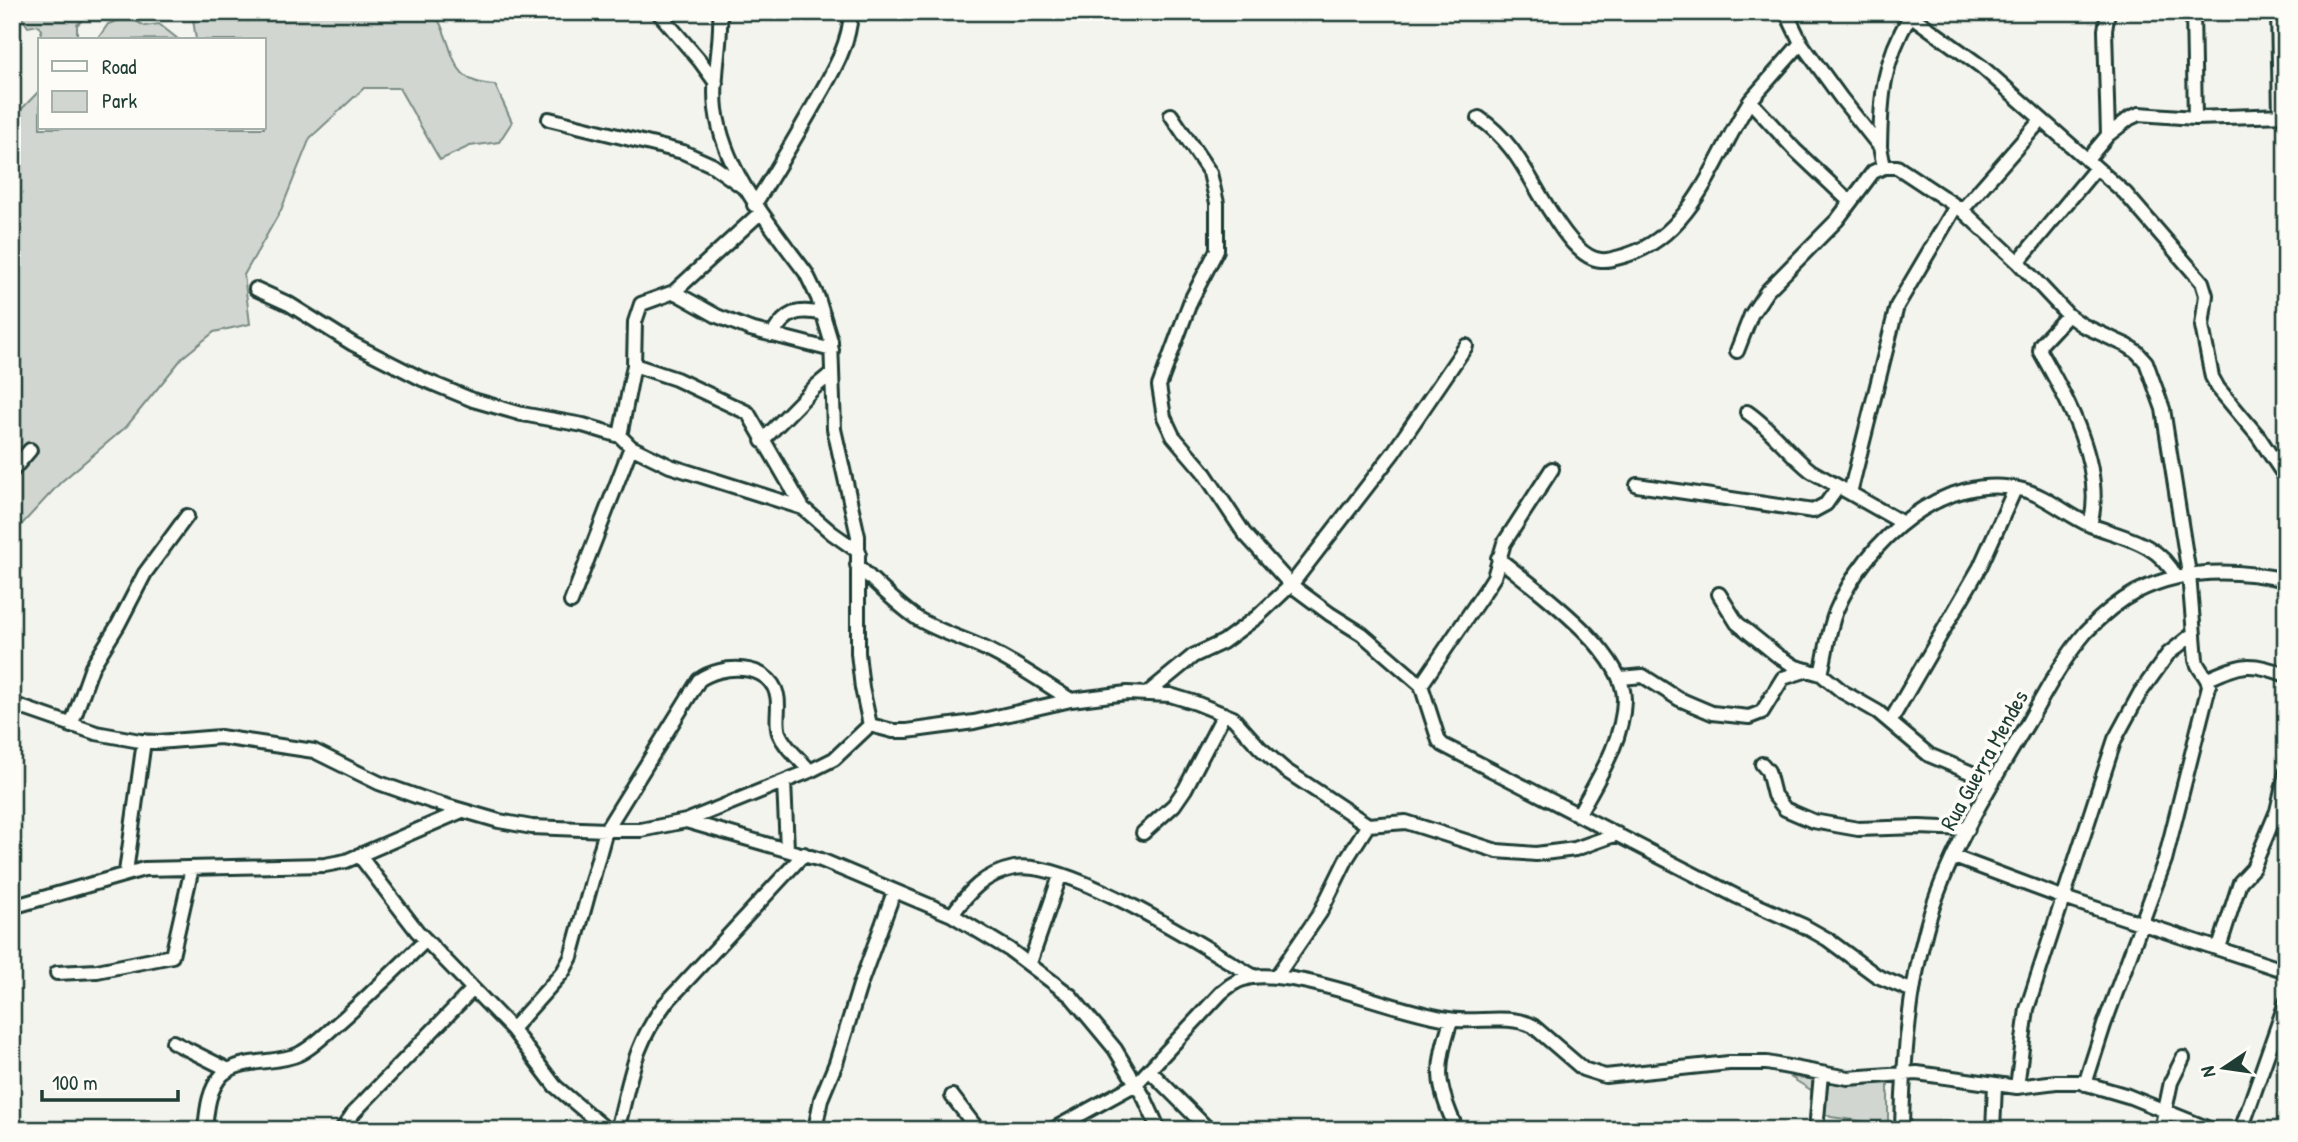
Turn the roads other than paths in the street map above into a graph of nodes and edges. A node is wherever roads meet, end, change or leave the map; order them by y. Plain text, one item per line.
1 (658, 12) edge
2 (720, 12) edge
3 (851, 12) edge
4 (1786, 12) edge
5 (2108, 12) edge
6 (2193, 12) edge
7 (2278, 12) edge
8 (1908, 14) edge
9 (1801, 43) junction
10 (716, 83) junction
11 (1750, 101) junction
12 (1171, 115) dead end
13 (2283, 115) edge
14 (549, 118) dead end
15 (1479, 118) dead end
16 (2194, 118) junction
17 (2041, 120) junction
18 (2108, 135) junction
19 (1880, 147) junction
20 (2092, 164) junction
21 (1884, 167) junction
22 (746, 190) junction
23 (1849, 201) junction
24 (1959, 208) junction
25 (757, 209) junction
26 (2018, 262) junction
27 (256, 289) dead end
28 (674, 292) junction
29 (823, 314) junction
30 (2068, 315) junction
31 (772, 335) junction
32 (1466, 346) dead end
33 (832, 351) junction
34 (1737, 351) dead end
35 (634, 365) junction
36 (832, 373) junction
37 (1747, 412) dead end
38 (620, 436) junction
39 (762, 441) junction
40 (631, 447) junction
41 (30, 450) dead end
42 (1552, 468) dead end
43 (12, 471) edge
44 (2286, 478) edge
45 (1637, 485) dead end
46 (1838, 487) junction
47 (2015, 489) junction
48 (1850, 493) junction
49 (803, 508) junction
50 (187, 516) dead end
51 (1901, 522) junction
52 (2090, 524) junction
53 (858, 558) junction
54 (1498, 558) junction
55 (2182, 575) junction
56 (2286, 580) edge
57 (1291, 585) junction
58 (1719, 594) dead end
59 (571, 602) dead end
60 (2193, 634) junction
61 (1808, 670) junction
62 (1821, 674) junction
63 (2286, 676) edge
64 (1621, 678) junction
65 (2208, 679) junction
66 (1421, 685) junction
67 (1148, 694) junction
68 (1071, 700) junction
69 (12, 704) edge
70 (1224, 714) junction
71 (1890, 722) junction
72 (870, 725) junction
73 (71, 726) junction
74 (144, 741) junction
75 (1762, 764) dead end
76 (810, 771) junction
77 (2286, 773) edge
78 (784, 782) junction
79 (1993, 782) junction
80 (462, 811) junction
81 (1578, 815) junction
82 (686, 821) junction
83 (1368, 825) junction
84 (1968, 829) junction
85 (606, 831) junction
86 (1143, 833) dead end
87 (1617, 834) junction
88 (787, 849) junction
89 (804, 854) junction
90 (359, 855) junction
91 (1954, 857) junction
92 (192, 868) junction
93 (126, 872) junction
94 (1060, 876) junction
95 (894, 892) junction
96 (2064, 898) junction
97 (12, 907) edge
98 (952, 915) junction
99 (2143, 923) junction
100 (426, 940) junction
101 (2219, 948) junction
102 (1030, 963) junction
103 (2286, 971) edge
104 (57, 973) dead end
105 (1255, 977) junction
106 (1276, 977) junction
107 (473, 989) junction
108 (1913, 991) junction
109 (2286, 1002) edge
110 (1451, 1020) junction
111 (512, 1029) junction
112 (173, 1042) dead end
113 (2183, 1058) dead end
114 (229, 1070) junction
115 (1149, 1070) junction
116 (1821, 1074) junction
117 (1903, 1074) junction
118 (2085, 1083) junction
119 (1136, 1084) junction
120 (1995, 1085) junction
121 (2017, 1087) junction
122 (952, 1096) dead end
123 (2165, 1111) junction
124 (205, 1130) edge
125 (342, 1130) edge
126 (607, 1130) edge
127 (617, 1130) edge
128 (815, 1130) edge
129 (978, 1130) edge
130 (1052, 1130) edge
131 (1159, 1130) edge
132 (1209, 1130) edge
133 (1457, 1130) edge
134 (1816, 1130) edge
135 (1902, 1130) edge
136 (1993, 1130) edge
137 (2161, 1130) edge
138 (2212, 1130) edge
139 (2241, 1130) edge

1 - 10 street
2 - 10 street
3 - 25 street
4 - 9 street
5 - 18 street
6 - 16 street
7 - 13 street
8 - 17 street
8 - 19 street
9 - 11 street
9 - 19 street
10 - 22 street
11 - 15 street
11 - 23 street
12 - 57 street
13 - 16 street
14 - 22 street
16 - 18 street
17 - 20 street
17 - 24 street
18 - 20 street
19 - 21 street
20 - 26 street
20 - 44 street
21 - 23 street
21 - 24 street
22 - 25 street
23 - 34 street
24 - 26 street
24 - 48 street
25 - 28 street
25 - 29 street
26 - 30 street
27 - 38 street
28 - 31 street
28 - 35 street
29 - 31 street
29 - 33 street
30 - 52 street
30 - 55 street
31 - 33 street
32 - 57 street
33 - 36 street
35 - 38 street
35 - 39 street
36 - 39 street
36 - 53 street
37 - 46 street
38 - 40 street
39 - 49 street
40 - 49 street
40 - 59 street
41 - 43 street
42 - 54 street
45 - 46 street
46 - 48 street
47 - 51 street
47 - 52 street
47 - 71 street
48 - 51 street
49 - 53 street
50 - 73 street
51 - 62 street
52 - 55 street
53 - 68 street
53 - 72 street
54 - 64 street
54 - 66 street
55 - 56 street, Rua Guerra Mendes
55 - 60 street
55 - 79 street, Rua Guerra Mendes
57 - 66 street
57 - 67 street
58 - 61 street
60 - 65 street
60 - 96 street
61 - 62 street
61 - 64 street
62 - 71 street
63 - 65 street
64 - 81 street
65 - 99 street
66 - 81 street
67 - 68 street
67 - 70 street
68 - 72 street
69 - 73 street
70 - 83 street
70 - 86 street
71 - 79 street
72 - 76 street
73 - 74 street
74 - 80 street
74 - 93 street
75 - 84 street
76 - 78 street
76 - 85 street
77 - 101 street
78 - 82 street
78 - 88 street
79 - 84 street, Rua Guerra Mendes
80 - 85 street
80 - 90 street
81 - 87 street
82 - 85 street
82 - 88 street
83 - 87 street
83 - 106 street
84 - 91 street, Rua Guerra Mendes
85 - 111 street
87 - 108 street
88 - 89 street
89 - 95 street
89 - 127 street
90 - 92 street
90 - 100 street
91 - 96 street
91 - 108 street, Rua Guerra Mendes
92 - 93 street
92 - 104 street
93 - 97 street
94 - 98 street
94 - 102 street
94 - 105 street
95 - 98 street
95 - 128 street
96 - 99 street
96 - 121 street
98 - 102 street
99 - 101 street
99 - 118 street
100 - 107 street
100 - 114 street
101 - 103 street
102 - 119 street
105 - 106 street
105 - 115 street
106 - 110 street
107 - 111 street
107 - 125 street
108 - 117 street, Rua Guerra Mendes
109 - 139 street
110 - 116 street
110 - 133 street
111 - 126 street
112 - 114 street
113 - 123 street
114 - 124 street
115 - 119 street
115 - 132 street
116 - 117 street
116 - 134 street
117 - 120 street
117 - 135 street, Rua Guerra Mendes
118 - 121 street
118 - 123 street
119 - 130 street
119 - 131 street
120 - 121 street
120 - 136 street
122 - 129 street
123 - 137 street
123 - 138 street

